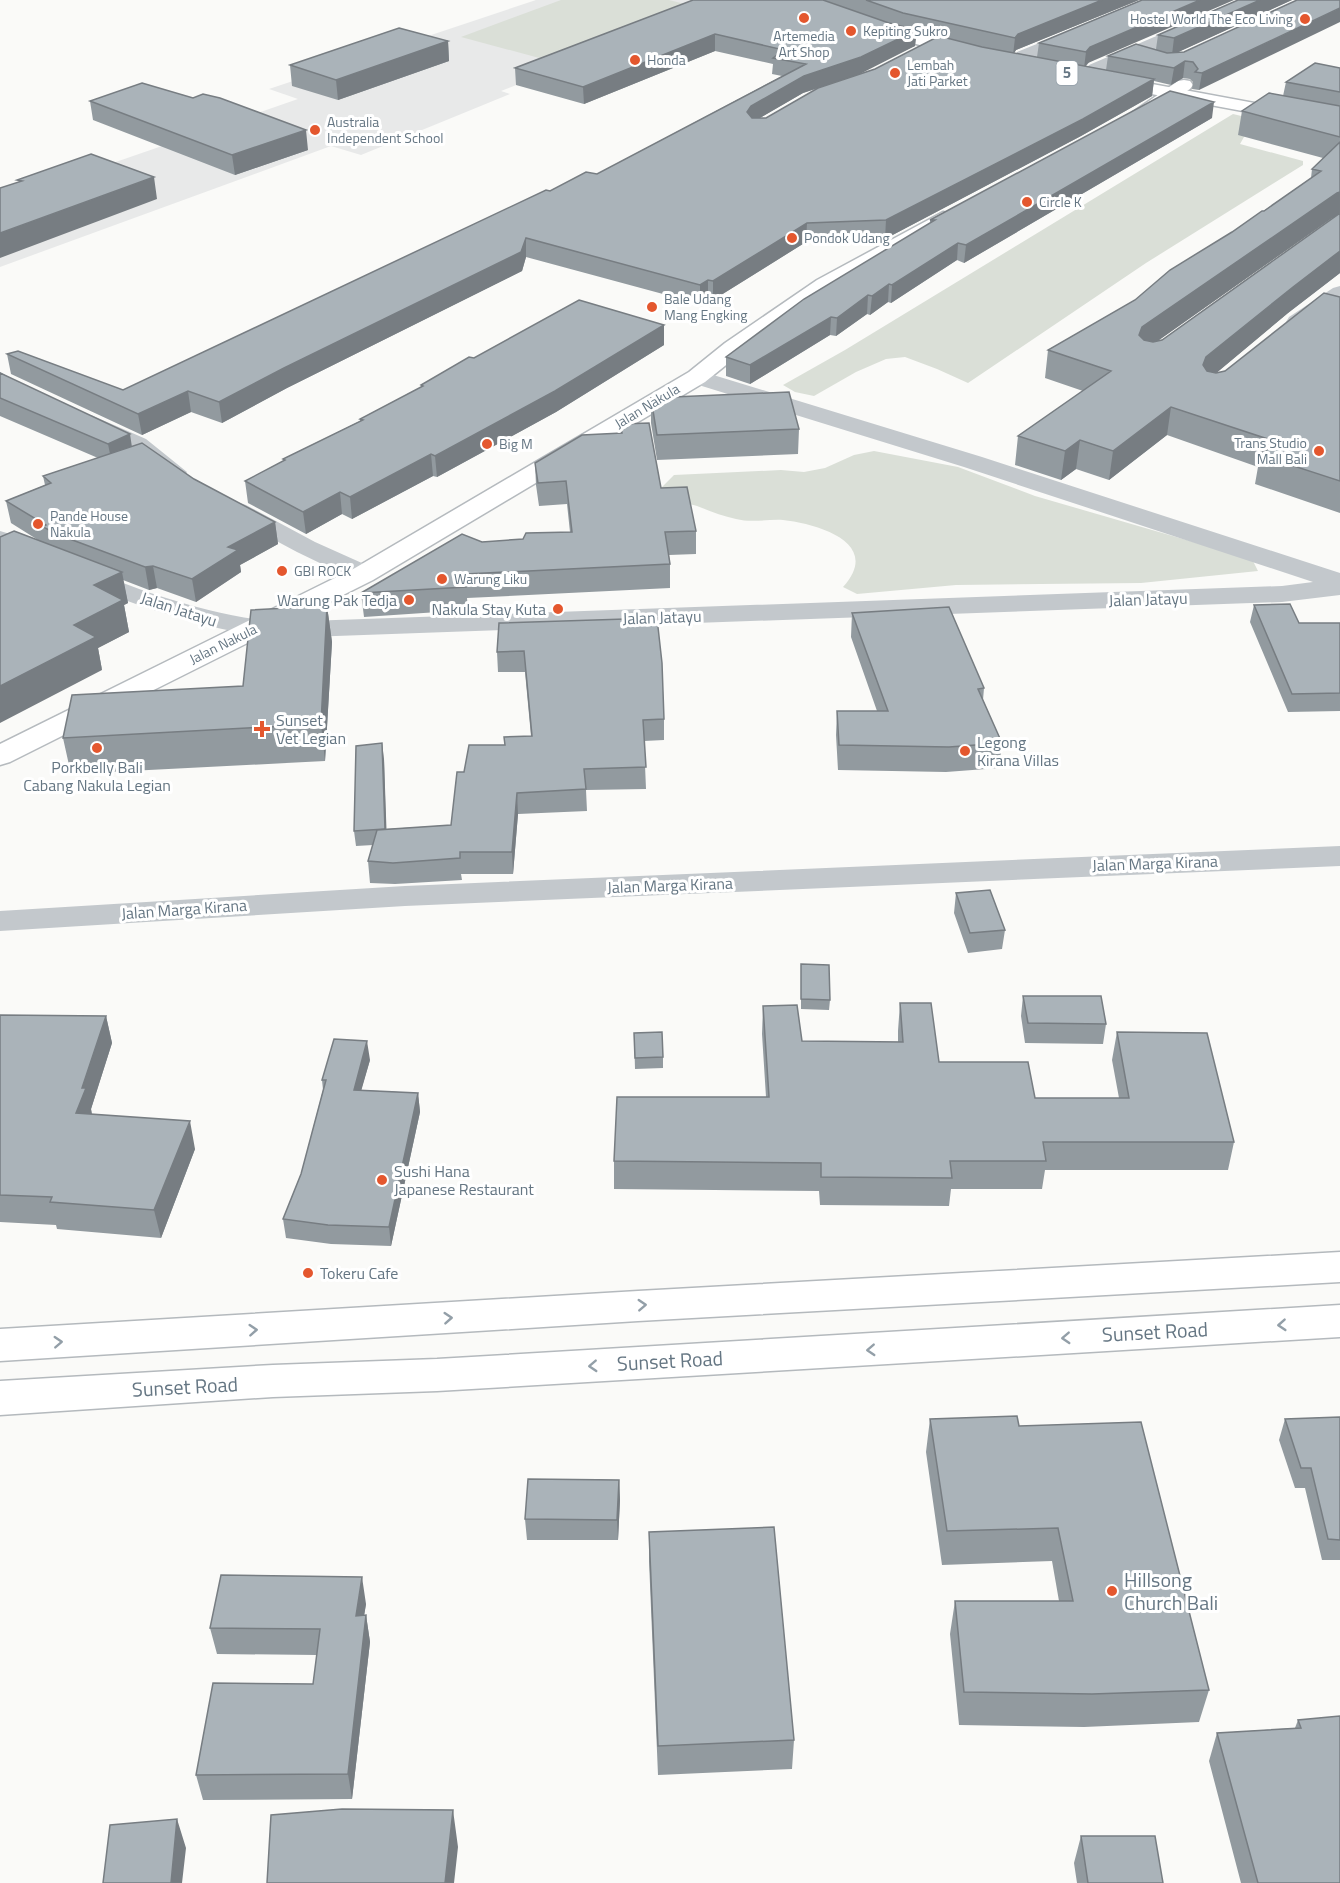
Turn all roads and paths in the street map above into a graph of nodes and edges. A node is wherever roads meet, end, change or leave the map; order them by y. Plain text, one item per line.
1 (799, 0) edge
2 (828, 0) edge
3 (1159, 0) edge
4 (1252, 0) edge
5 (1271, 5) dead end
6 (933, 45) junction
7 (1134, 53) junction
8 (912, 55) edge
9 (1004, 55) junction
10 (1049, 65) edge
11 (1095, 69) junction
12 (1157, 70) junction
13 (1179, 89) junction
14 (1340, 117) edge
15 (1340, 124) edge
16 (1119, 125) edge
17 (961, 208) edge
18 (1340, 292) edge
19 (1283, 334) edge
20 (697, 377) junction
21 (74, 414) edge
22 (0, 539) edge
23 (364, 574) junction
24 (1340, 581) edge
25 (1340, 587) edge
26 (255, 628) junction
27 (0, 756) edge
28 (1340, 856) edge
29 (0, 921) edge
30 (1340, 1267) edge
31 (1340, 1321) edge
32 (0, 1345) edge
33 (0, 1398) edge

1 - 6 main road, 5
2 - 9 main road, 5
3 - 9 street
4 - 5 street
4 - 7 street
6 - 8 street
6 - 9 main road, 5
7 - 11 street
7 - 12 street
9 - 10 main road, 5
11 - 12 main road, 5
11 - 13 main road, 5
12 - 13 main road, 5
13 - 14 main road, 5
13 - 15 main road, 5
13 - 16 main road
17 - 20 main road, Jalan Nakula
18 - 19 street
20 - 23 main road, Jalan Nakula
20 - 24 street
21 - 23 street
22 - 26 street, Jalan Jatayu
23 - 26 main road, Jalan Nakula
25 - 26 street, Jalan Jatayu
26 - 27 main road, Jalan Nakula
28 - 29 street, Jalan Marga Kirana
32 -> 30 main road
31 -> 33 main road, Sunset Road

